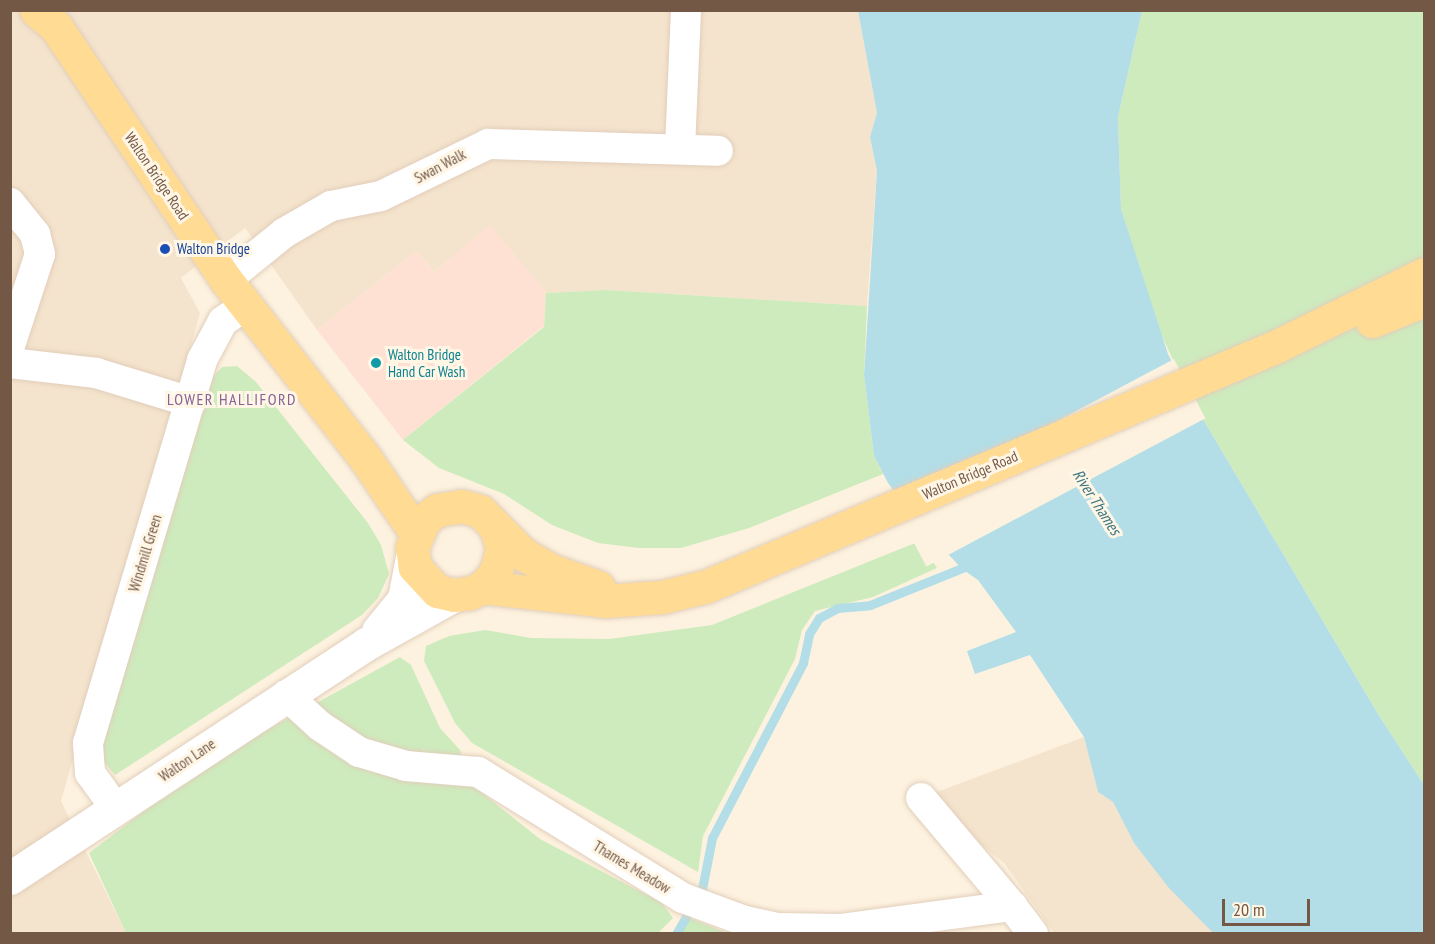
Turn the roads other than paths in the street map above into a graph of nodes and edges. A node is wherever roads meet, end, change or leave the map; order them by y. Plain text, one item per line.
1 (36, 10) edge
2 (686, 10) edge
3 (680, 148) junction
4 (718, 151) dead end
5 (10, 203) edge
6 (226, 280) junction
7 (1416, 291) edge
8 (245, 306) junction
9 (10, 345) edge
10 (10, 363) edge
11 (191, 402) junction
12 (365, 458) junction
13 (444, 508) junction
14 (497, 531) junction
15 (414, 545) junction
16 (469, 591) junction
17 (662, 597) junction
18 (366, 644) junction
19 (286, 695) junction
20 (921, 798) dead end
21 (116, 809) junction
22 (10, 878) edge
23 (1012, 906) junction
24 (1033, 933) edge

1 - 6 main road, Walton Bridge Road
2 - 3 street
3 - 4 street, Swan Walk
3 - 6 street, Swan Walk
5 - 9 street
6 - 8 main road, Walton Bridge Road
7 - 17 main road, Walton Bridge Road
8 - 11 street, Windmill Green
8 - 12 main road, Walton Bridge Road
10 - 11 street
11 - 21 street, Windmill Green
12 - 13 main road, Walton Bridge Road
12 - 15 main road, Walton Bridge Road
13 - 14 main road, Walton Bridge Road
13 - 15 main road
14 - 16 main road
14 - 17 main road, Walton Bridge Road
15 - 16 main road, Walton Bridge Road
15 - 18 main road, Walton Lane
16 - 17 main road, Walton Bridge Road
16 - 18 main road, Walton Lane
18 - 19 main road, Walton Lane
19 - 21 main road, Walton Lane
19 - 23 street, Thames Meadow
20 - 23 street
21 - 22 main road, Walton Lane
23 - 24 street

